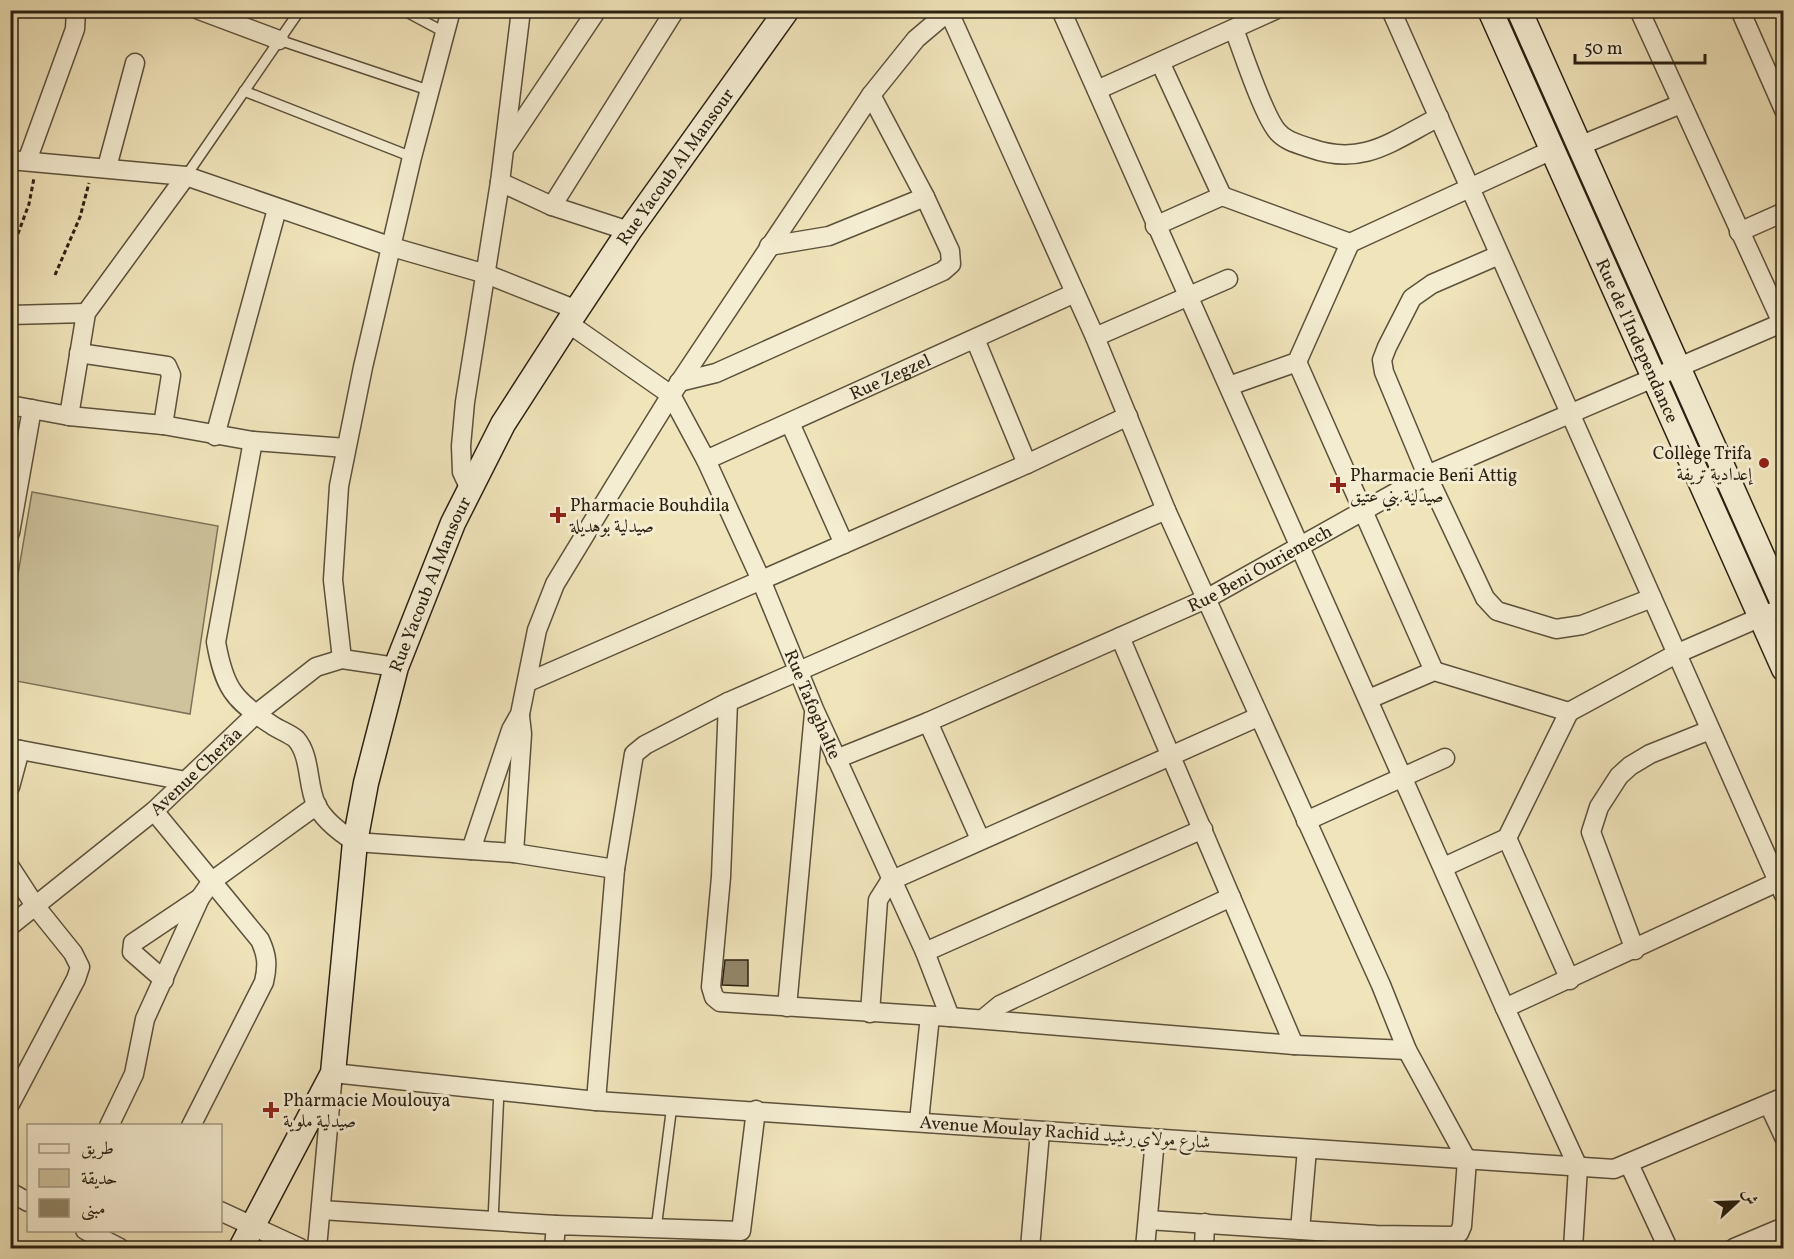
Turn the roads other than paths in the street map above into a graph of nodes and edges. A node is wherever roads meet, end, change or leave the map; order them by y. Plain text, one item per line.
1 (76, 10) edge
2 (200, 10) edge
3 (300, 10) edge
4 (404, 10) edge
5 (451, 10) edge
6 (521, 10) edge
7 (597, 10) edge
8 (675, 10) edge
9 (787, 10) edge
10 (1061, 10) edge
11 (1275, 10) edge
12 (1391, 10) edge
13 (1490, 10) edge
14 (1519, 10) edge
15 (1639, 10) edge
16 (1740, 10) edge
17 (948, 11) edge
18 (1234, 29) junction
19 (444, 32) junction
20 (279, 40) junction
21 (1160, 62) junction
22 (135, 63) dead end
23 (1097, 90) junction
24 (244, 91) junction
25 (431, 91) junction
26 (870, 95) junction
27 (1681, 104) junction
28 (1784, 110) edge
29 (1439, 117) junction
30 (1579, 146) junction
31 (504, 149) junction
32 (1552, 150) junction
33 (412, 157) junction
34 (24, 161) edge
35 (100, 167) junction
36 (186, 176) junction
37 (501, 182) junction
38 (1469, 188) junction
39 (925, 196) junction
40 (1222, 196) junction
41 (552, 206) junction
42 (276, 209) junction
43 (1784, 212) edge
44 (1155, 226) junction
45 (629, 231) junction
46 (1739, 231) junction
47 (1350, 243) junction
48 (769, 246) junction
49 (392, 247) junction
50 (1499, 255) junction
51 (486, 274) junction
52 (1228, 279) dead end
53 (1075, 293) junction
54 (1190, 297) junction
55 (86, 313) junction
56 (10, 315) edge
57 (572, 316) junction
58 (1783, 322) edge
59 (1095, 337) junction
60 (975, 339) junction
61 (80, 353) junction
62 (1297, 362) junction
63 (1678, 366) junction
64 (1654, 376) junction
65 (1229, 386) junction
66 (675, 389) junction
67 (10, 405) edge
68 (32, 409) junction
69 (1570, 413) junction
70 (69, 416) junction
71 (1128, 417) junction
72 (790, 423) junction
73 (163, 425) junction
74 (215, 436) junction
75 (253, 441) junction
76 (346, 448) junction
77 (706, 460) junction
78 (1027, 464) junction
79 (1427, 475) junction
80 (470, 487) junction
81 (1166, 510) junction
82 (1361, 512) junction
83 (10, 533) edge
84 (844, 544) junction
85 (1300, 546) junction
86 (761, 580) junction
87 (1652, 598) junction
88 (1206, 599) junction
89 (1784, 606) edge
90 (1761, 617) junction
91 (1120, 637) junction
92 (1676, 654) junction
93 (342, 659) junction
94 (396, 667) junction
95 (1784, 669) edge
96 (799, 671) junction
97 (1434, 671) junction
98 (528, 682) junction
99 (1369, 699) junction
100 (728, 702) junction
101 (814, 709) junction
102 (1569, 712) junction
103 (256, 714) junction
104 (520, 714) junction
105 (1258, 717) junction
106 (928, 722) junction
107 (1710, 730) junction
108 (15, 749) edge
109 (1171, 754) junction
110 (1445, 758) dead end
111 (836, 759) junction
112 (1404, 776) junction
113 (186, 781) junction
114 (10, 787) edge
115 (317, 805) junction
116 (154, 811) junction
117 (1306, 821) junction
118 (1203, 829) junction
119 (1507, 838) junction
120 (980, 839) junction
121 (355, 842) junction
122 (471, 850) junction
123 (514, 853) junction
124 (10, 867) edge
125 (1444, 867) junction
126 (615, 869) junction
127 (212, 881) junction
128 (890, 881) junction
129 (1782, 885) edge
130 (1231, 897) junction
131 (200, 898) junction
132 (36, 907) junction
133 (10, 926) edge
134 (1635, 950) junction
135 (925, 952) junction
136 (164, 980) junction
137 (1570, 980) junction
138 (788, 1007) junction
139 (1505, 1008) junction
140 (870, 1012) junction
141 (930, 1016) junction
142 (950, 1017) junction
143 (982, 1019) junction
144 (1294, 1045) junction
145 (1407, 1050) junction
146 (333, 1073) junction
147 (499, 1090) junction
148 (596, 1101) junction
149 (1776, 1101) edge
150 (10, 1104) edge
151 (672, 1105) junction
152 (756, 1110) junction
153 (919, 1121) junction
154 (109, 1124) edge
155 (192, 1124) edge
156 (1040, 1132) junction
157 (1784, 1137) edge
158 (1155, 1139) junction
159 (1307, 1149) junction
160 (1467, 1160) junction
161 (1629, 1164) junction
162 (1578, 1167) junction
163 (10, 1192) edge
164 (27, 1201) edge
165 (321, 1210) junction
166 (222, 1212) edge
167 (1148, 1220) junction
168 (493, 1221) junction
169 (1205, 1223) junction
170 (556, 1225) junction
171 (252, 1227) junction
172 (1784, 1227) edge
173 (656, 1229) junction
174 (1300, 1230) junction
175 (91, 1238) edge
176 (740, 1240) edge
177 (1376, 1242) edge
178 (120, 1248) edge
179 (241, 1248) edge
180 (300, 1248) edge
181 (317, 1248) edge
182 (554, 1248) edge
183 (1030, 1248) edge
184 (1145, 1248) edge
185 (1204, 1248) edge
186 (1574, 1248) edge
187 (1668, 1248) edge
188 (1734, 1248) edge

1 - 34 street
2 - 20 street
3 - 20 lane
4 - 19 lane
5 - 19 street
6 - 31 street
7 - 31 street
8 - 41 street
9 - 45 main road, Rue Yacoub Al Mansour
10 - 23 street
11 - 18 street
12 - 29 street
13 - 32 main road, Rue de l'Independance
14 - 30 main road, Rue de l'Independance
15 - 27 street
16 - 28 street
17 - 26 street
17 - 53 street
18 - 21 street
18 - 29 street
19 - 25 street
20 - 24 lane
20 - 25 lane
21 - 23 street
21 - 40 street
22 - 35 street
23 - 44 street
24 - 33 lane
24 - 36 lane
25 - 33 street
26 - 39 street
26 - 48 street
27 - 30 street
27 - 46 street
29 - 38 street
30 - 63 main road, Rue de l'Independance
31 - 37 street
32 - 38 street
32 - 64 main road, Rue de l'Independance
33 - 49 street
34 - 35 street
35 - 36 street
36 - 42 street
36 - 55 street
37 - 41 street
37 - 51 street
38 - 47 street
38 - 50 street
39 - 48 street
39 - 66 street
40 - 44 street
40 - 47 street
41 - 45 street
42 - 49 street
42 - 74 street
43 - 46 street
44 - 54 street
45 - 57 main road, Rue Yacoub Al Mansour
46 - 58 street
47 - 62 street
48 - 66 street
49 - 51 street
49 - 76 street
50 - 69 street
50 - 79 street
51 - 57 street
51 - 80 street
52 - 54 street
53 - 59 street
53 - 60 street, Rue Zegzel
54 - 59 street
54 - 65 street
55 - 56 street
55 - 61 street
57 - 66 street
57 - 80 main road, Rue Yacoub Al Mansour
58 - 63 street, Rue Beni Ouriemech
59 - 71 street
60 - 72 street, Rue Zegzel
60 - 78 street
61 - 70 street
61 - 73 street
62 - 65 street
62 - 82 street
63 - 64 street, Rue Beni Ouriemech
63 - 89 main road, Rue de l'Independance
64 - 69 street, Rue Beni Ouriemech
64 - 90 main road, Rue de l'Independance
65 - 85 street
66 - 77 street, Rue Tafoghalte
66 - 98 street
67 - 68 street
68 - 70 street
68 - 83 street
69 - 79 street, Rue Beni Ouriemech
69 - 87 street
70 - 73 street
71 - 78 street
71 - 81 street
72 - 77 street, Rue Zegzel
72 - 84 street
73 - 74 street
74 - 75 street
75 - 76 street
75 - 103 street
76 - 93 street
77 - 86 street, Rue Tafoghalte
78 - 84 street
79 - 82 street, Rue Beni Ouriemech
79 - 87 street
80 - 94 main road, Rue Yacoub Al Mansour
81 - 88 street
81 - 96 street
82 - 85 street, Rue Beni Ouriemech
82 - 97 street
84 - 86 street
85 - 88 street, Rue Beni Ouriemech
85 - 99 street
86 - 96 street, Rue Tafoghalte
86 - 98 street
87 - 92 street
88 - 91 street, Rue Beni Ouriemech
88 - 105 street
89 - 90 street
90 - 92 street
90 - 95 main road, Rue de l'Independance
91 - 106 street, Rue Beni Ouriemech
91 - 109 street
92 - 102 street
92 - 107 street
93 - 94 street, Avenue Cherâa
93 - 103 street, Avenue Cherâa
94 - 121 main road, Rue Yacoub Al Mansour
96 - 100 street
96 - 101 street, Rue Tafoghalte
97 - 99 street
97 - 102 street
98 - 104 street
99 - 112 street
100 - 126 street
100 - 138 street
101 - 111 street, Rue Tafoghalte
101 - 138 street
102 - 119 street
103 - 113 street, Avenue Cherâa
103 - 115 street
104 - 122 street
104 - 123 street
105 - 109 street
105 - 117 street
106 - 111 street, Rue Beni Ouriemech
106 - 120 street
107 - 129 street
107 - 134 street
108 - 113 street
108 - 114 street
109 - 118 street
109 - 120 street
110 - 112 street
111 - 128 street, Rue Tafoghalte
112 - 117 street
112 - 125 street
113 - 116 street, Avenue Cherâa
115 - 121 street
115 - 127 street
116 - 127 street
116 - 132 street, Avenue Cherâa
117 - 145 street
118 - 130 street
118 - 135 street
119 - 125 street
119 - 137 street
120 - 128 street
121 - 122 street
121 - 146 main road, Rue Yacoub Al Mansour
122 - 123 street
123 - 126 street
124 - 132 street
125 - 139 street
126 - 148 street
127 - 131 street
127 - 155 street
128 - 135 street, Rue Tafoghalte
128 - 140 street
129 - 134 street
130 - 143 street
130 - 144 street
131 - 136 street
131 - 136 street
132 - 133 street, Avenue Cherâa
132 - 150 street
134 - 137 street
135 - 142 street, Rue Tafoghalte
136 - 154 street
137 - 139 street
138 - 140 street
139 - 162 street
140 - 141 street
141 - 142 street
141 - 153 street
142 - 143 street
143 - 144 street
144 - 145 street
145 - 160 street
146 - 147 street, Avenue Moulay Rachid شارع مولاي رشيد
146 - 165 street, Rue Yacoub Al Mansour
146 - 171 main road
147 - 148 street, Avenue Moulay Rachid شارع مولاي رشيد
147 - 168 lane
148 - 151 street, Avenue Moulay Rachid شارع مولاي رشيد
149 - 157 street
149 - 161 street, Avenue Moulay Rachid شارع مولاي رشيد
151 - 152 street, Avenue Moulay Rachid شارع مولاي رشيد
151 - 173 lane
152 - 153 street, Avenue Moulay Rachid شارع مولاي رشيد
152 - 176 street
153 - 156 street, Avenue Moulay Rachid شارع مولاي رشيد
156 - 158 street, Avenue Moulay Rachid شارع مولاي رشيد
156 - 183 street
158 - 159 street, Avenue Moulay Rachid شارع مولاي رشيد
158 - 167 street
159 - 160 street, Avenue Moulay Rachid شارع مولاي رشيد
159 - 174 street
160 - 162 street, Avenue Moulay Rachid شارع مولاي رشيد
160 - 177 street
161 - 162 street, Avenue Moulay Rachid شارع مولاي رشيد
161 - 187 street
162 - 186 street
163 - 164 street
165 - 168 street
165 - 181 street, Rue Yacoub Al Mansour
166 - 171 street
167 - 169 street
167 - 184 street
168 - 170 street
169 - 174 street
169 - 185 street
170 - 173 street
170 - 182 street
171 - 179 main road
171 - 180 street
172 - 188 street
173 - 176 street
174 - 177 street
175 - 178 street

